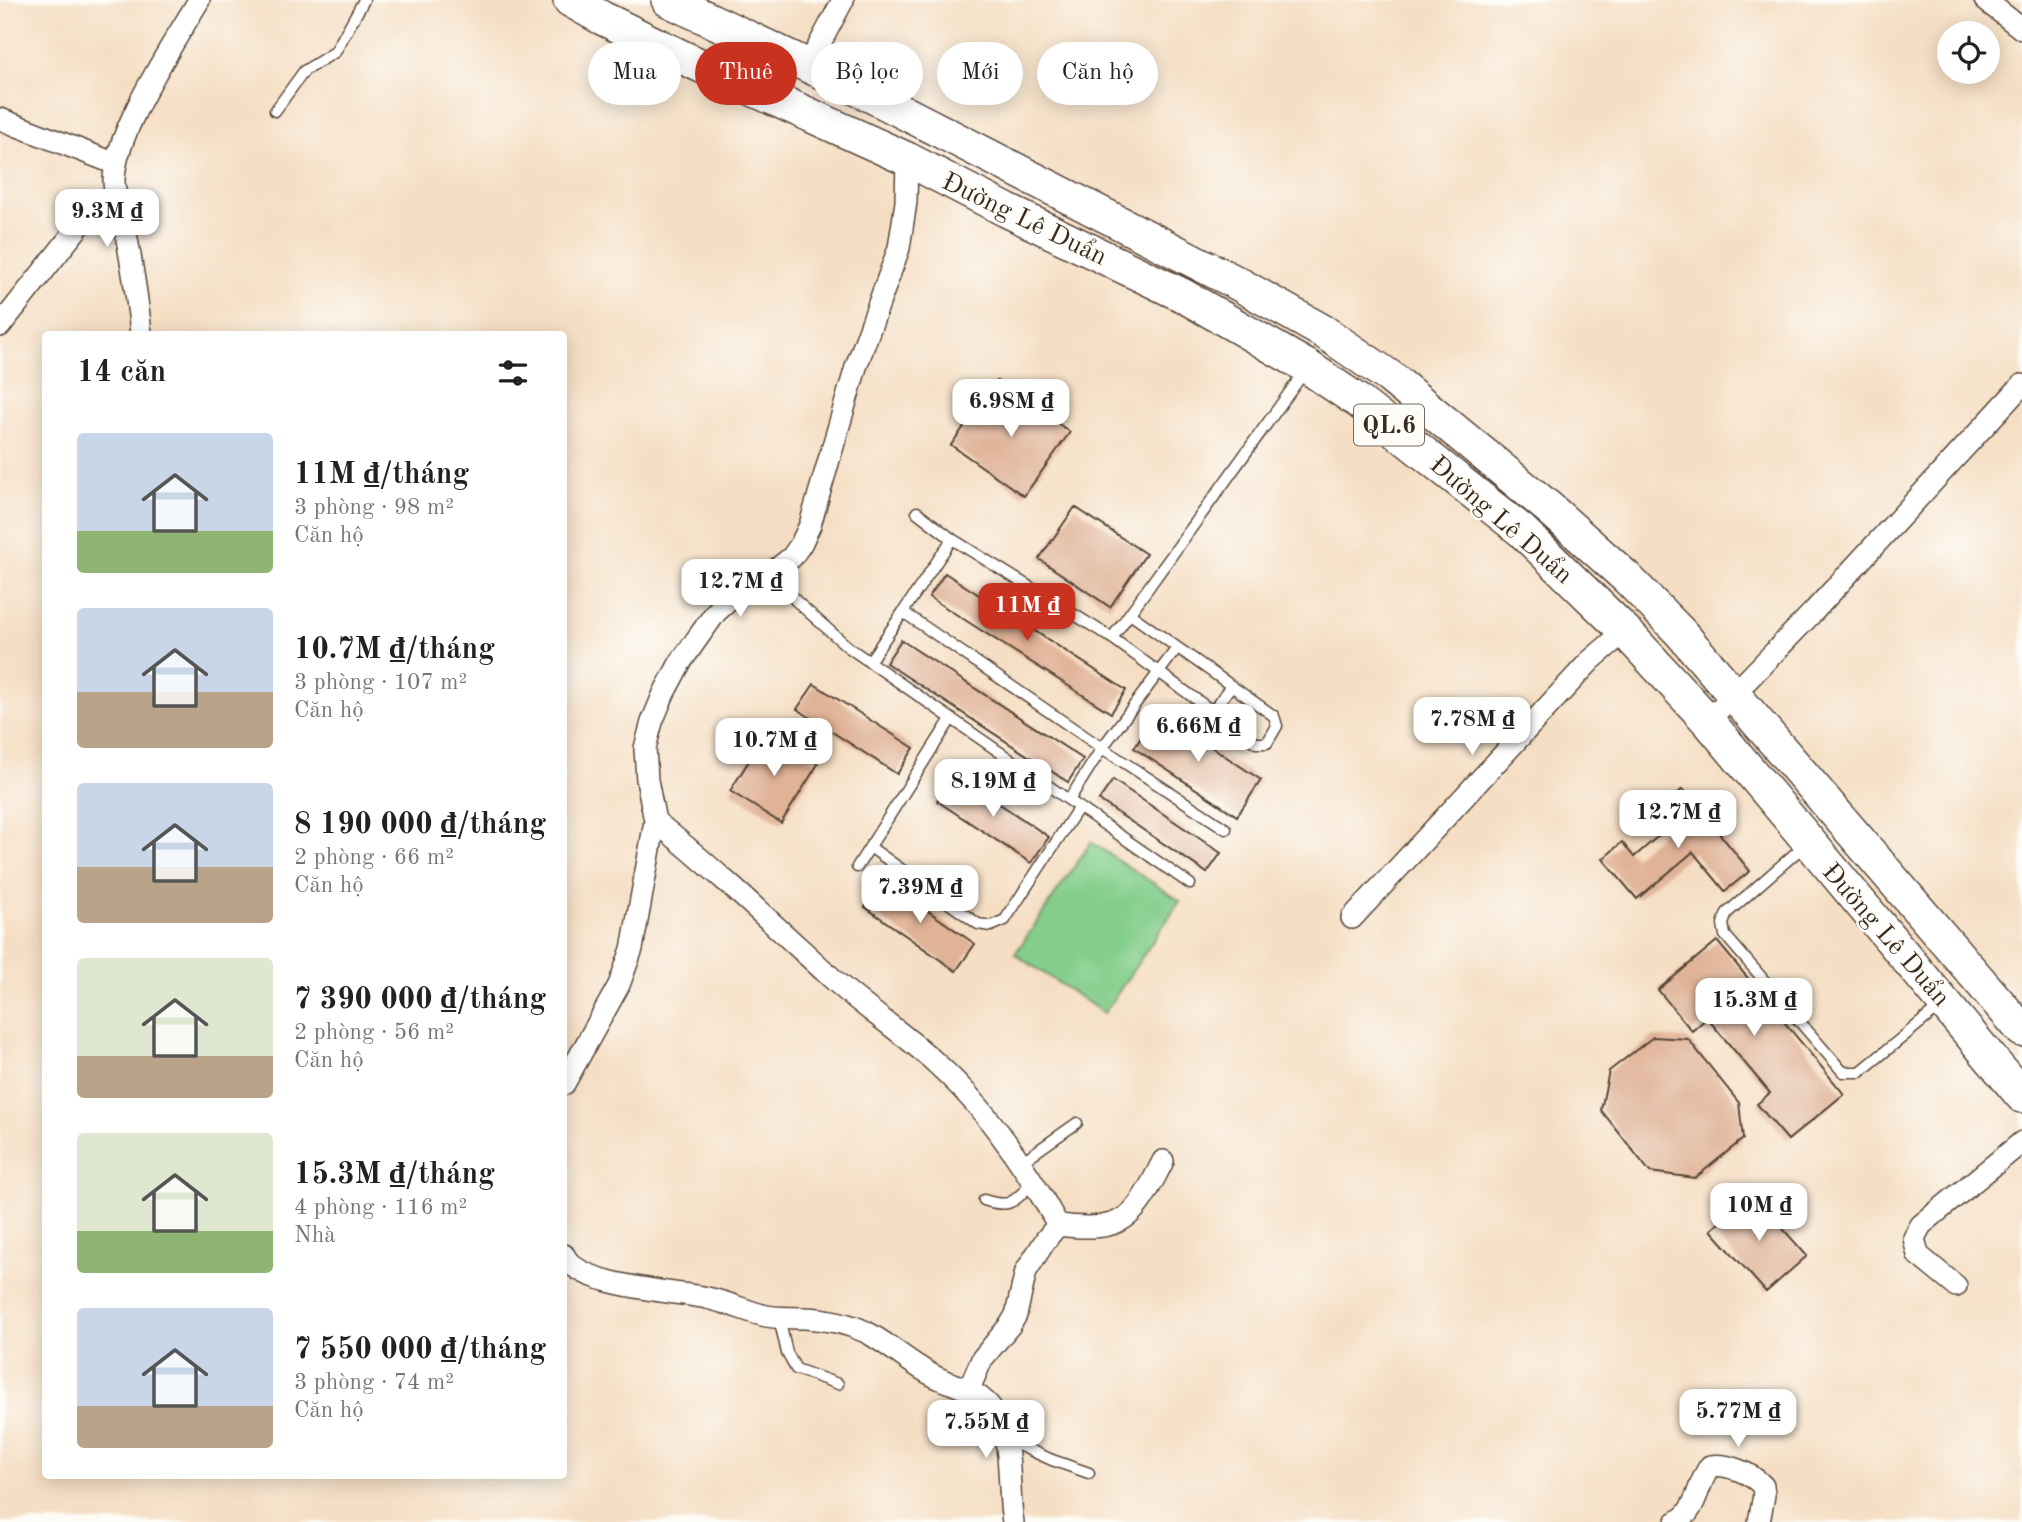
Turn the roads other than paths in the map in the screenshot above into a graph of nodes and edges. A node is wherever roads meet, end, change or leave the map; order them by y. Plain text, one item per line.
1 (199, 0) edge
2 (364, 0) edge
3 (570, 0) edge
4 (668, 0) edge
5 (843, 0) edge
6 (1985, 0) edge
7 (2022, 29) edge
8 (808, 66) junction
9 (811, 67) edge
10 (860, 105) edge
11 (889, 105) edge
12 (275, 111) dead end
13 (0, 119) edge
14 (846, 130) junction
15 (907, 159) junction
16 (116, 164) junction
17 (115, 194) junction
18 (0, 326) edge
19 (141, 331) edge
20 (1308, 367) junction
21 (2022, 385) edge
22 (916, 512) dead end
23 (952, 539) junction
24 (773, 572) junction
25 (903, 612) junction
26 (1130, 614) junction
27 (1625, 631) junction
28 (1112, 638) junction
29 (1177, 648) junction
30 (870, 662) junction
31 (1159, 673) junction
32 (1230, 687) junction
33 (1735, 695) junction
34 (1213, 711) junction
35 (951, 719) junction
36 (1708, 721) junction
37 (1102, 748) junction
38 (1069, 800) junction
39 (1079, 807) junction
40 (655, 821) junction
41 (1226, 829) dead end
42 (1808, 842) junction
43 (870, 847) junction
44 (857, 867) dead end
45 (1190, 884) dead end
46 (1352, 918) dead end
47 (1945, 1002) junction
48 (2016, 1012) edge
49 (567, 1079) edge
50 (2022, 1096) edge
51 (1077, 1123) dead end
52 (2022, 1142) edge
53 (1163, 1161) dead end
54 (1020, 1163) junction
55 (1033, 1182) junction
56 (985, 1200) dead end
57 (1058, 1225) junction
58 (567, 1260) edge
59 (1956, 1286) dead end
60 (779, 1318) junction
61 (838, 1384) dead end
62 (969, 1389) junction
63 (1005, 1439) junction
64 (1089, 1473) dead end
65 (1013, 1522) edge
66 (1676, 1522) edge
67 (1759, 1522) edge

1 - 16 street
2 - 12 lane
3 - 14 main road, Đường Lê Duẩn / QL.6
4 - 8 main road, Đường Lê Duẩn / QL.6
5 - 8 street
6 - 7 street
8 - 9 main road, Đường Lê Duẩn / QL.6
10 - 14 main road
11 - 33 main road, Đường Lê Duẩn / QL.6
13 - 16 street
14 - 15 main road, Đường Lê Duẩn / QL.6
15 - 20 main road, Đường Lê Duẩn / QL.6
15 - 24 street
16 - 17 street
17 - 18 street
17 - 19 street
20 - 26 lane
20 - 27 main road, Đường Lê Duẩn / QL.6
21 - 33 street
22 - 23 lane
23 - 25 lane
23 - 28 lane
24 - 30 lane
24 - 40 street
25 - 30 lane
25 - 37 lane
26 - 28 lane
26 - 29 lane
27 - 36 main road, Đường Lê Duẩn / QL.6
27 - 46 street
28 - 31 lane
29 - 31 lane
29 - 32 lane
30 - 35 lane
31 - 34 lane
31 - 37 lane
32 - 34 lane
32 - 34 lane
33 - 36 street
33 - 48 main road, Đường Lê Duẩn / QL.6
35 - 38 lane
35 - 43 lane
36 - 42 main road, Đường Lê Duẩn / QL.6
37 - 38 lane
37 - 41 lane
38 - 39 lane
39 - 43 lane
39 - 45 lane
40 - 49 street
40 - 54 street
42 - 47 main road, Đường Lê Duẩn / QL.6
42 - 47 lane
43 - 44 lane
47 - 50 main road, Đường Lê Duẩn / QL.6
51 - 54 lane
52 - 59 street
53 - 57 street
54 - 55 street
55 - 56 lane
55 - 57 street
57 - 62 street
58 - 60 street
60 - 61 lane
60 - 62 street
62 - 63 street
63 - 64 lane
63 - 65 street
66 - 67 street

